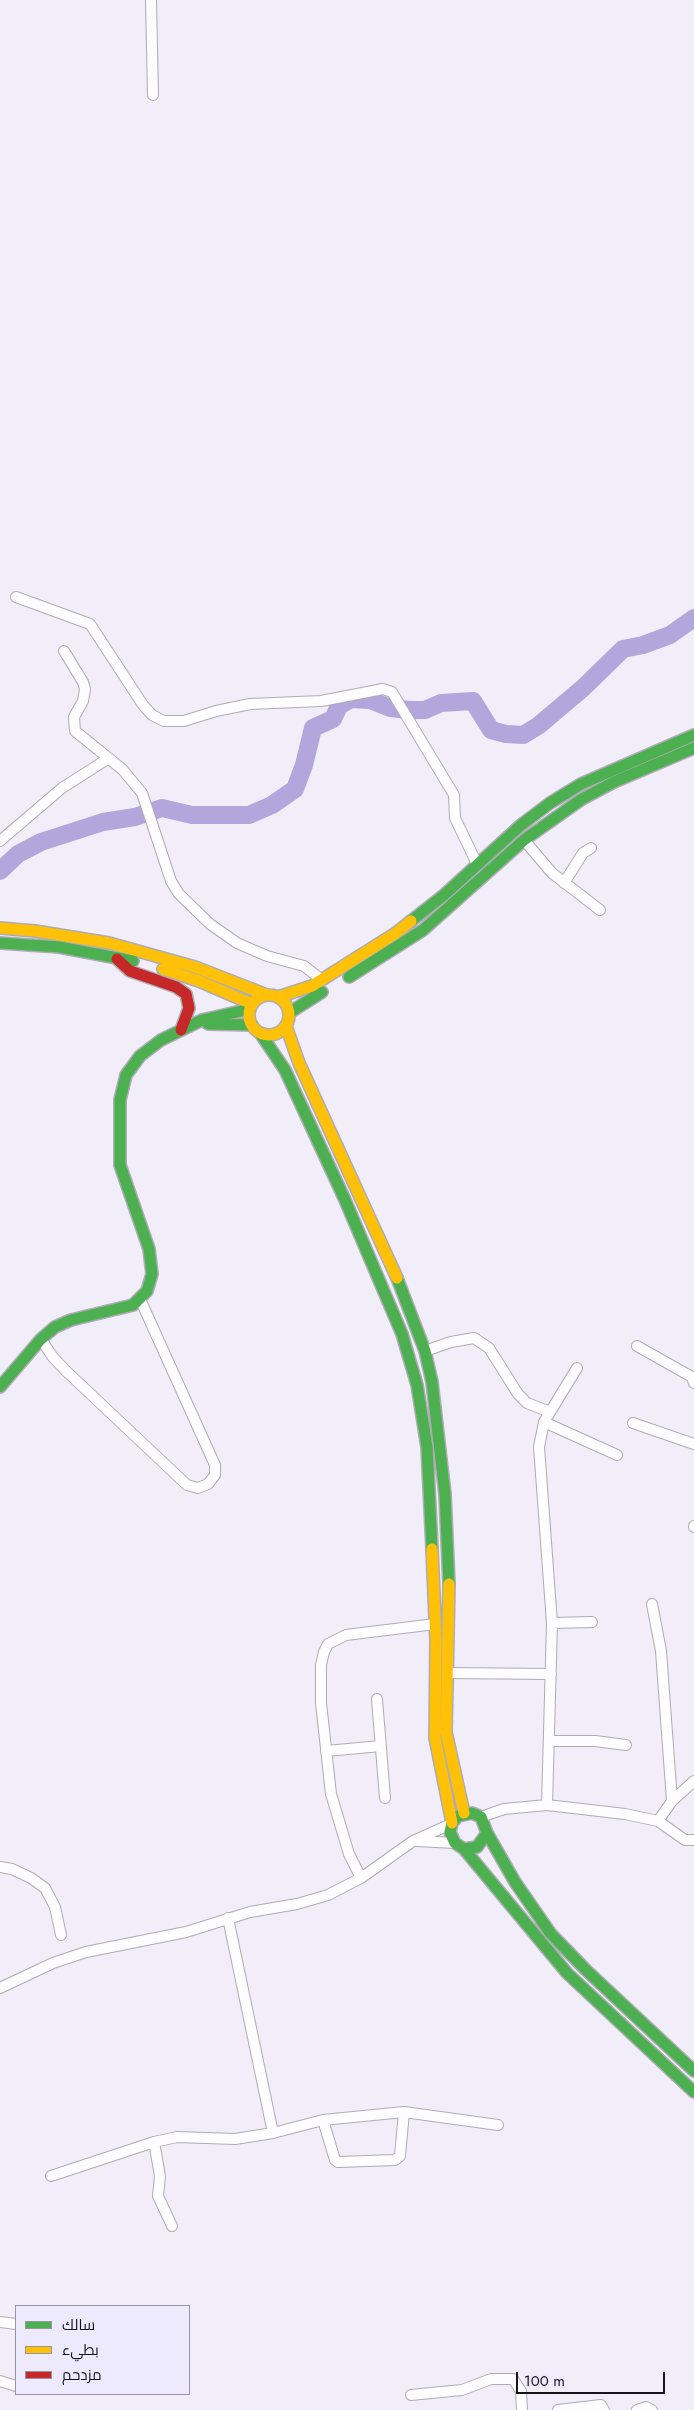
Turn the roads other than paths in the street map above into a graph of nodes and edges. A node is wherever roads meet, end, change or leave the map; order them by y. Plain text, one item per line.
1 (150, 0) edge
2 (153, 95) dead end
3 (16, 597) dead end
4 (64, 651) dead end
5 (694, 735) edge
6 (694, 748) edge
7 (109, 758) junction
8 (0, 840) edge
9 (524, 840) junction
10 (591, 848) dead end
11 (477, 864) junction
12 (564, 883) junction
13 (600, 910) dead end
14 (0, 928) edge
15 (0, 943) edge
16 (116, 957) junction
17 (322, 980) junction
18 (273, 996) junction
19 (251, 1007) junction
20 (289, 1013) junction
21 (192, 1025) junction
22 (286, 1026) junction
23 (256, 1029) junction
24 (181, 1030) junction
25 (140, 1299) junction
26 (41, 1339) junction
27 (637, 1346) dead end
28 (423, 1347) junction
29 (407, 1349) junction
30 (577, 1368) dead end
31 (693, 1378) edge
32 (0, 1387) edge
33 (550, 1412) junction
34 (544, 1422) junction
35 (633, 1423) dead end
36 (694, 1444) edge
37 (616, 1455) dead end
38 (652, 1604) dead end
39 (552, 1622) junction
40 (592, 1622) dead end
41 (435, 1624) junction
42 (447, 1673) junction
43 (550, 1674) junction
44 (377, 1699) dead end
45 (549, 1741) junction
46 (626, 1745) dead end
47 (381, 1746) junction
48 (326, 1751) junction
49 (694, 1782) edge
50 (386, 1798) dead end
51 (672, 1801) junction
52 (547, 1805) junction
53 (464, 1813) junction
54 (481, 1817) junction
55 (658, 1821) junction
56 (452, 1824) junction
57 (487, 1833) junction
58 (694, 1840) edge
59 (413, 1841) junction
60 (460, 1846) junction
61 (0, 1867) edge
62 (361, 1878) junction
63 (228, 1918) junction
64 (61, 1935) dead end
65 (0, 1988) edge
66 (694, 2070) edge
67 (694, 2092) edge
68 (404, 2112) junction
69 (323, 2120) junction
70 (498, 2124) dead end
71 (273, 2133) junction
72 (154, 2142) junction
73 (51, 2176) dead end
74 (172, 2226) dead end
75 (0, 2322) edge
76 (15, 2324) edge
77 (0, 2381) edge
78 (15, 2386) edge
79 (411, 2395) dead end
80 (522, 2410) edge
81 (558, 2410) edge
82 (604, 2410) edge
83 (637, 2410) edge
84 (652, 2410) edge

1 - 2 street
3 - 11 street
4 - 7 street
5 - 11 main road
6 - 9 main road
7 - 8 street
7 - 17 street
9 - 12 street
9 - 20 main road
10 - 12 street
11 - 17 main road
12 - 13 street
14 - 18 main road
15 - 16 main road
16 - 19 main road
16 - 24 main road
17 - 18 main road
18 - 19 main road
18 - 20 main road
19 - 21 main road
19 - 23 main road
20 - 22 main road
21 - 23 main road
21 - 24 main road
22 - 23 main road
22 - 28 main road
23 - 29 main road
24 - 25 main road
25 - 26 main road
25 - 26 street
26 - 32 main road
27 - 31 street
28 - 29 main road
28 - 33 street
28 - 42 main road
29 - 41 main road
30 - 33 street
33 - 34 street
34 - 37 street
34 - 39 street
35 - 36 street
38 - 51 street
39 - 40 street
39 - 43 street
41 - 48 street
41 - 56 main road
42 - 43 street
42 - 53 main road
43 - 45 street
44 - 47 street
45 - 46 street
45 - 52 street
47 - 48 street
47 - 50 street
48 - 62 street
49 - 51 street
51 - 55 street
52 - 54 street
52 - 55 street
53 - 54 main road
53 - 56 main road
54 - 57 main road
55 - 58 street
56 - 59 street
56 - 60 main road
57 - 60 main road
57 - 66 main road
59 - 60 street
59 - 62 street
60 - 67 main road
61 - 64 street
62 - 63 street
63 - 65 street
63 - 71 street
68 - 69 street
68 - 69 street
68 - 70 street
69 - 71 street
71 - 72 street
72 - 73 street
72 - 74 street
75 - 76 street
77 - 78 street
79 - 80 street
81 - 82 street
83 - 84 street

